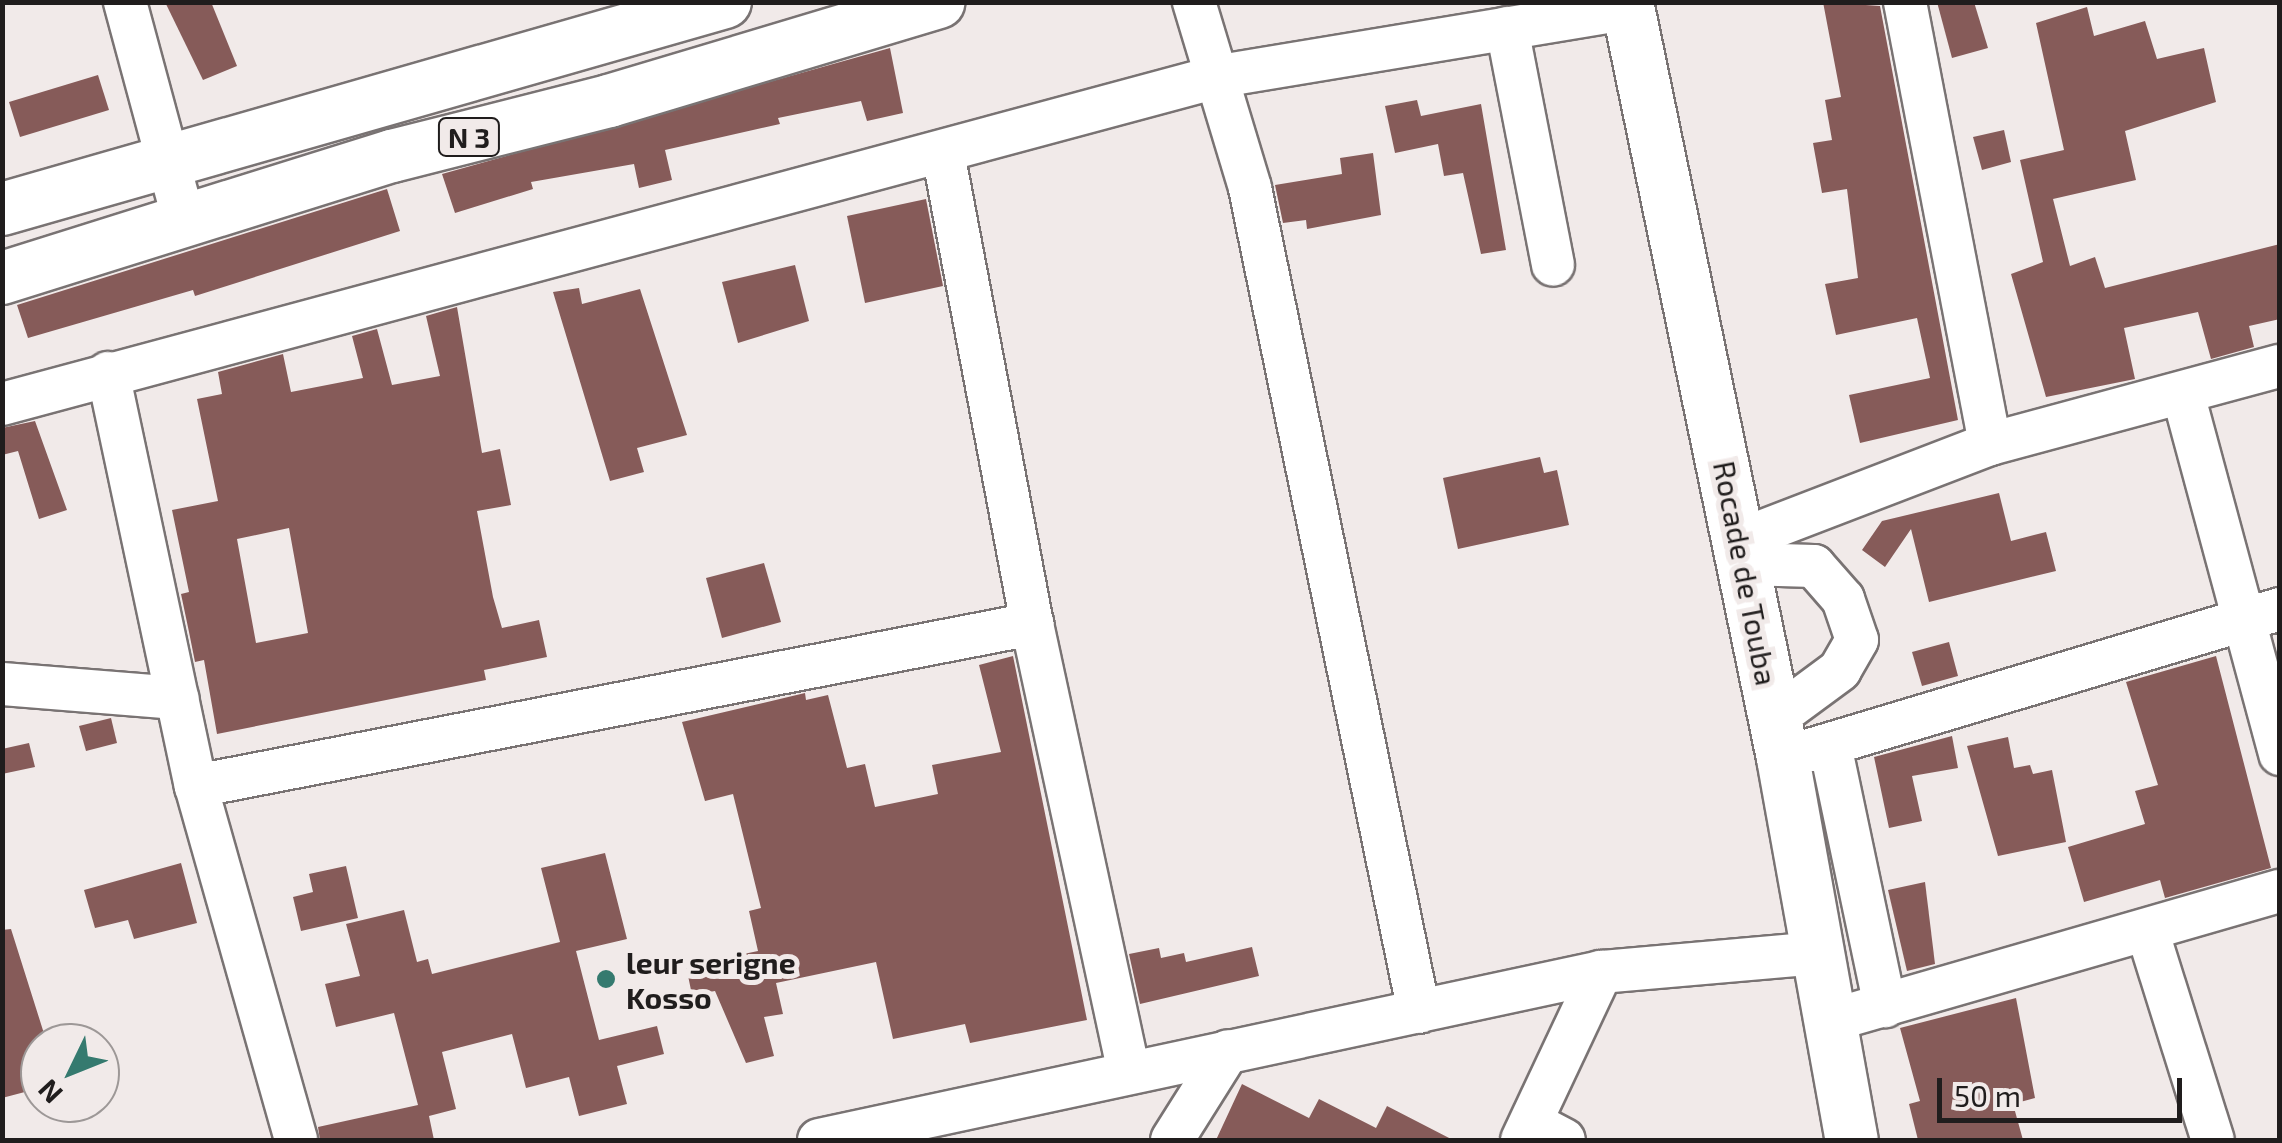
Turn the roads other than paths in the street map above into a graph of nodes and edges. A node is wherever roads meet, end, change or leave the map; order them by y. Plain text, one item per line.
1 (125, 2) edge
2 (725, 2) edge
3 (938, 2) edge
4 (1194, 2) edge
5 (1905, 2) edge
6 (1630, 4) edge
7 (1507, 28) junction
8 (1220, 76) junction
9 (943, 153) junction
10 (168, 159) junction
11 (2, 209) edge
12 (184, 221) junction
13 (1552, 265) dead end
14 (2, 278) edge
15 (2280, 366) edge
16 (108, 373) junction
17 (2184, 394) junction
18 (2, 404) edge
19 (1990, 444) junction
20 (1742, 552) junction
21 (2260, 614) edge
22 (1032, 624) junction
23 (2, 684) edge
24 (176, 698) junction
25 (1796, 740) junction
26 (2280, 754) edge
27 (196, 786) junction
28 (2280, 891) edge
29 (2147, 930) junction
30 (1820, 953) junction
31 (1601, 972) junction
32 (1885, 1006) junction
33 (1419, 1012) junction
34 (1832, 1020) junction
35 (1228, 1051) junction
36 (1129, 1072) junction
37 (1540, 1135) edge
38 (835, 1139) edge
39 (296, 1140) edge
40 (1172, 1140) edge
41 (1852, 1140) edge
42 (2213, 1140) edge

1 - 10 street
2 - 10 main road, N 3
3 - 12 main road, N 3
4 - 8 street
5 - 19 street
6 - 7 street
6 - 20 main road, Rocade de Touba
7 - 8 street
7 - 13 street
8 - 9 street
8 - 33 street
9 - 16 street
9 - 22 street
10 - 11 main road, N 3
10 - 12 street
12 - 14 main road, N 3
15 - 17 street
16 - 18 street
16 - 24 street
17 - 19 street
17 - 21 street
19 - 20 street
20 - 25 main road, Rocade de Touba
20 - 25 street
21 - 25 street
21 - 26 street
22 - 27 street
22 - 36 street
23 - 24 street
24 - 27 street
25 - 30 main road, Rocade de Touba
25 - 32 street
27 - 39 street
28 - 29 street
29 - 32 street
29 - 42 street
30 - 31 street
30 - 34 main road, Rocade de Touba
31 - 33 street
31 - 37 street
32 - 34 street
33 - 35 street
34 - 41 main road, Rocade de Touba
35 - 36 street
35 - 40 street
36 - 38 street

